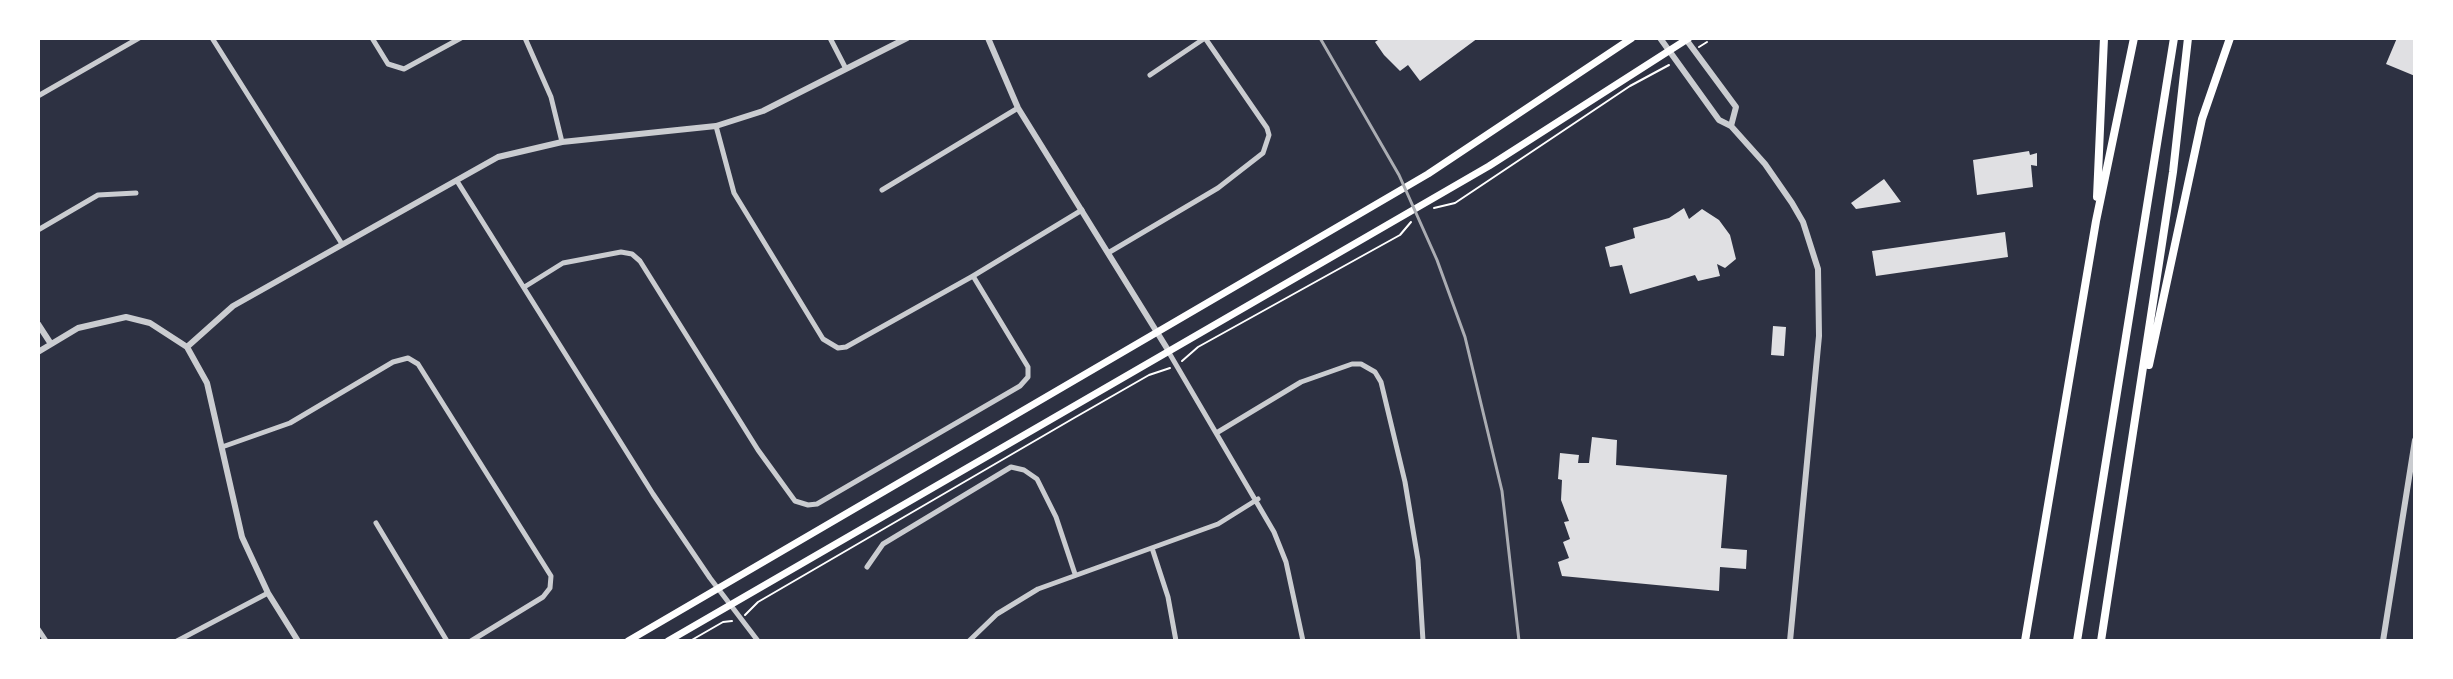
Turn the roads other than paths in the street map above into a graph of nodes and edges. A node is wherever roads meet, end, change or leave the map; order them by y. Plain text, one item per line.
1 (139, 38) edge
2 (212, 38) edge
3 (372, 38) edge
4 (461, 38) edge
5 (525, 38) edge
6 (830, 38) edge
7 (907, 38) edge
8 (988, 38) edge
9 (1205, 38) edge
10 (1632, 38) edge
11 (1660, 38) edge
12 (1687, 38) edge
13 (2104, 38) edge
14 (2134, 38) edge
15 (2174, 38) edge
16 (2188, 38) edge
17 (2230, 38) edge
18 (1669, 51) junction
19 (845, 67) junction
20 (1150, 75) dead end
21 (38, 96) edge
22 (1018, 108) junction
23 (716, 126) junction
24 (1731, 126) junction
25 (562, 142) junction
26 (457, 181) junction
27 (882, 190) dead end
28 (136, 193) dead end
29 (1082, 210) junction
30 (2096, 221) junction
31 (38, 230) edge
32 (342, 244) junction
33 (1108, 253) junction
34 (973, 276) junction
35 (526, 286) junction
36 (38, 324) edge
37 (1156, 330) junction
38 (51, 344) junction
39 (187, 347) junction
40 (1168, 350) junction
41 (38, 352) edge
42 (1218, 432) junction
43 (2415, 440) edge
44 (2132, 444) junction
45 (222, 447) junction
46 (1258, 499) junction
47 (376, 523) dead end
48 (1152, 548) junction
49 (867, 567) dead end
50 (1075, 574) junction
51 (718, 589) junction
52 (268, 593) junction
53 (730, 605) junction
54 (39, 632) edge
55 (46, 641) edge
56 (177, 641) edge
57 (298, 641) edge
58 (447, 641) edge
59 (471, 641) edge
60 (628, 641) edge
61 (668, 641) edge
62 (758, 641) edge
63 (969, 641) edge
64 (1176, 641) edge
65 (1303, 641) edge
66 (1423, 641) edge
67 (1790, 641) edge
68 (2025, 641) edge
69 (2077, 641) edge
70 (2101, 641) edge
71 (2383, 641) edge

1 - 21 street
2 - 32 street
3 - 4 street
5 - 25 street
6 - 19 street
7 - 19 street
8 - 22 street
9 - 20 street
9 - 33 street
10 - 37 main road
11 - 18 street
12 - 18 main road
12 - 24 street
13 - 30 highway
14 - 30 highway
15 - 69 highway
16 - 44 highway
17 - 44 highway
18 - 24 street
18 - 40 main road
19 - 23 street
22 - 27 street
22 - 29 street
23 - 25 street
23 - 34 street
24 - 67 street
25 - 26 street
26 - 32 street
26 - 35 street
28 - 31 street
29 - 33 street
29 - 34 street
30 - 68 highway
32 - 39 street
33 - 37 street
34 - 35 street
35 - 51 street
36 - 38 street
37 - 40 street
37 - 51 main road
38 - 39 street
38 - 41 street
39 - 45 street
40 - 42 street
40 - 53 main road
42 - 46 street
42 - 66 street
43 - 71 street
44 - 70 highway
45 - 52 street
45 - 59 street
46 - 48 street
46 - 65 street
47 - 58 street
48 - 50 street
48 - 64 street
49 - 50 street
50 - 63 street
51 - 53 street
51 - 60 main road
52 - 56 street
52 - 57 street
53 - 61 main road
53 - 62 street
54 - 55 street

